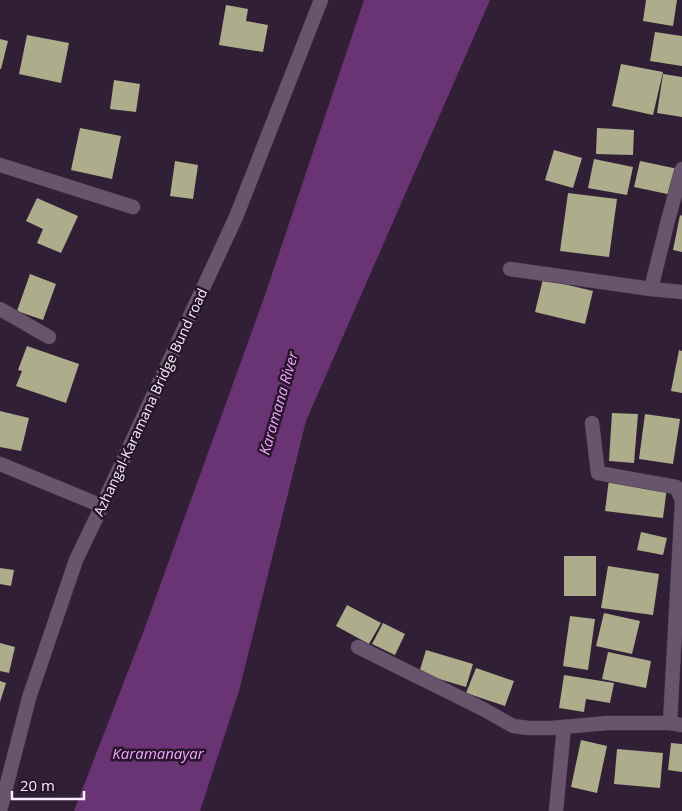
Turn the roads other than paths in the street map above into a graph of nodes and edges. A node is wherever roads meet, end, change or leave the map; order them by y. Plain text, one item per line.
1 (321, 0) edge
2 (0, 165) edge
3 (682, 169) edge
4 (133, 207) dead end
5 (510, 269) dead end
6 (651, 289) junction
7 (682, 292) edge
8 (0, 309) edge
9 (49, 337) dead end
10 (592, 422) dead end
11 (0, 464) edge
12 (682, 500) edge
13 (102, 506) junction
14 (358, 647) dead end
15 (676, 724) edge
16 (564, 727) junction
17 (0, 811) edge
18 (556, 811) edge

1 - 13 street, Azhangal-Karamana Bridge Bund road
2 - 4 street
3 - 6 street
5 - 6 street
6 - 7 street
8 - 9 street
10 - 12 street
11 - 13 street
12 - 15 street
13 - 17 street, Azhangal-Karamana Bridge Bund road
14 - 16 street
15 - 16 street
16 - 18 street

